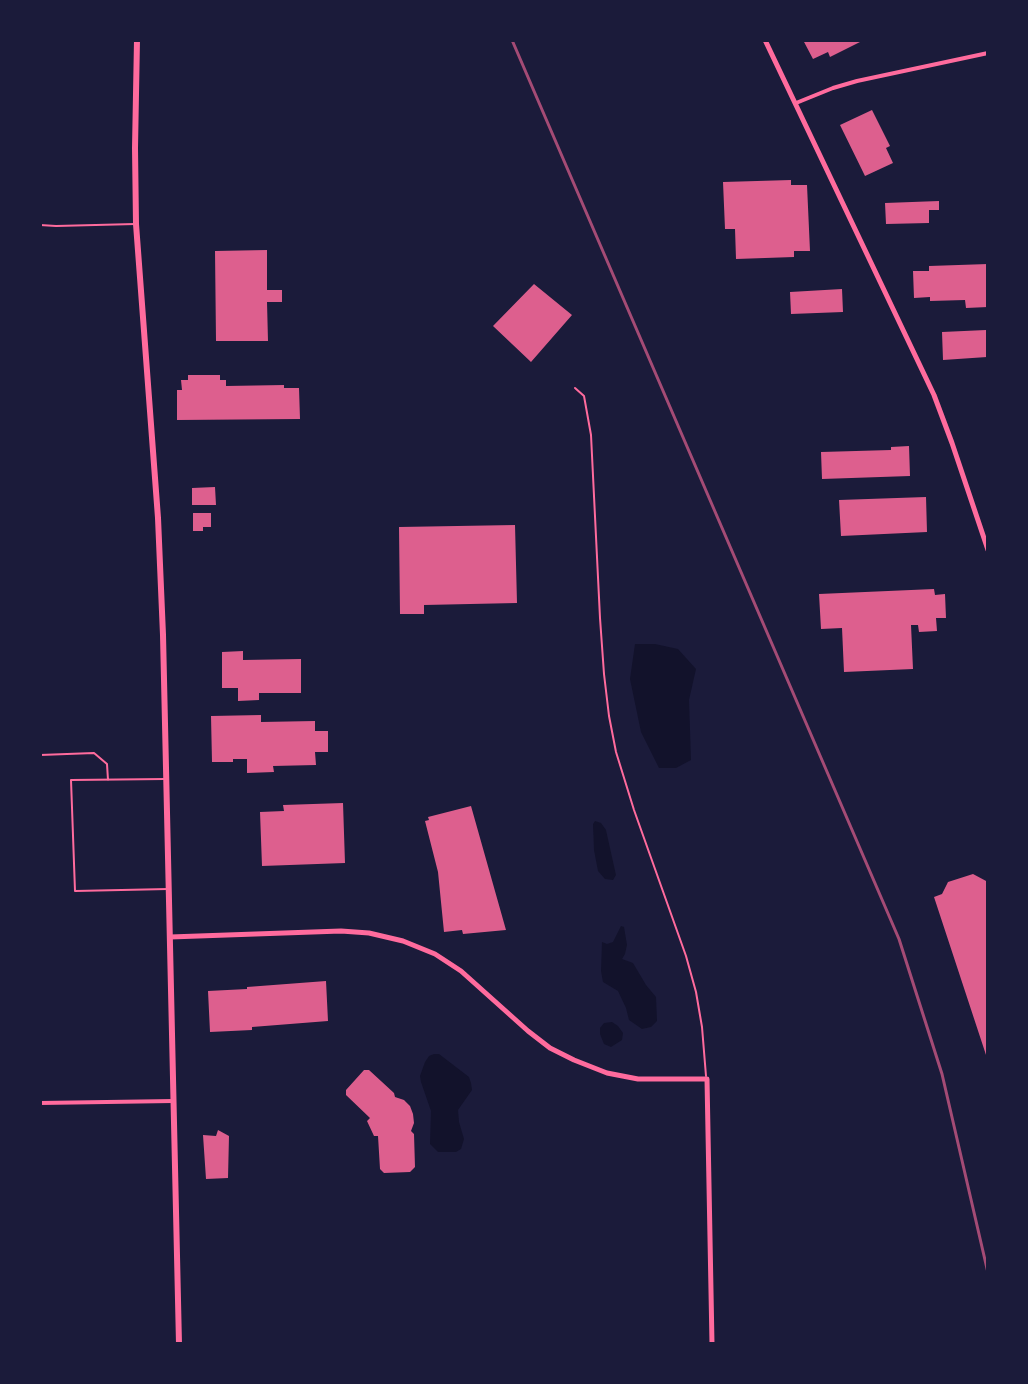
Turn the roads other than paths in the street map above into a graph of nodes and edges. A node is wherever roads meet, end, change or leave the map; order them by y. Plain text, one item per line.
1 (137, 40) edge
2 (765, 40) edge
3 (988, 53) edge
4 (796, 103) junction
5 (136, 224) junction
6 (40, 225) edge
7 (575, 388) dead end
8 (988, 550) edge
9 (40, 755) edge
10 (166, 779) junction
11 (108, 780) junction
12 (169, 889) junction
13 (170, 937) junction
14 (707, 1079) junction
15 (173, 1101) junction
16 (40, 1103) edge
17 (179, 1344) edge
18 (712, 1344) edge

1 - 5 main road
2 - 4 street
3 - 4 street
4 - 8 street
5 - 6 lane
5 - 10 main road
7 - 14 lane
9 - 11 lane
10 - 11 lane
10 - 12 main road
11 - 12 lane
12 - 13 main road
13 - 14 street
13 - 15 main road
14 - 18 street
15 - 16 street
15 - 17 main road

